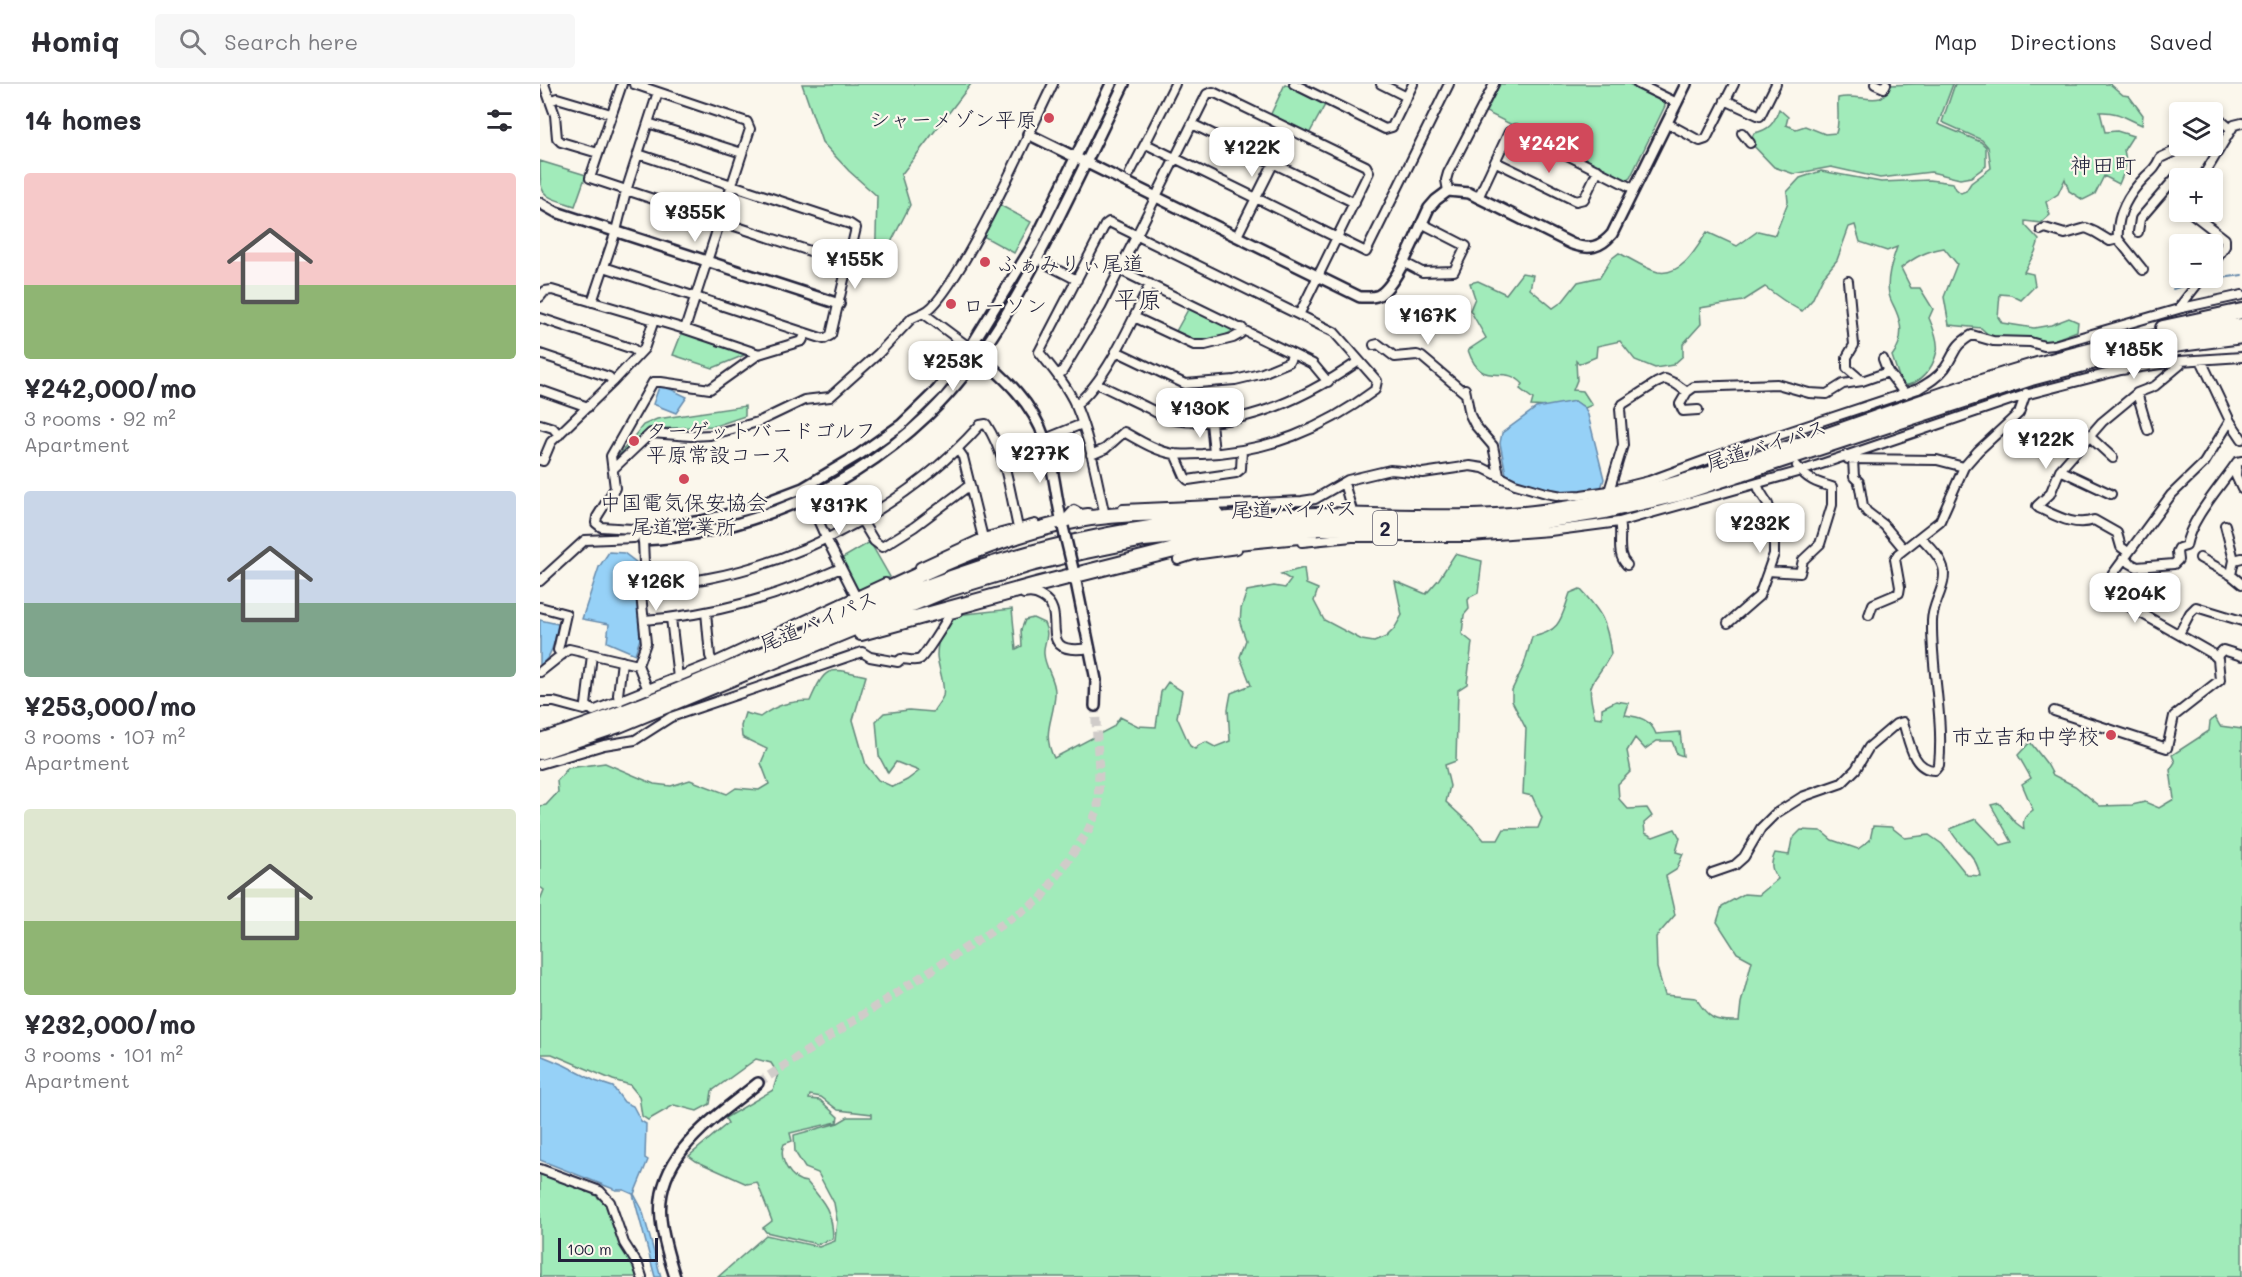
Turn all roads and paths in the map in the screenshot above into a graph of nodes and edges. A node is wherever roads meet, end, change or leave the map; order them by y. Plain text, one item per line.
1 (544, 84) edge
2 (622, 84) edge
3 (634, 84) edge
4 (1053, 84) edge
5 (1112, 84) edge
6 (1124, 84) edge
7 (1175, 84) edge
8 (1294, 84) edge
9 (1381, 84) edge
10 (1413, 84) edge
11 (1449, 84) edge
12 (1494, 84) edge
13 (1638, 84) edge
14 (1686, 84) edge
15 (1734, 84) edge
16 (1776, 84) edge
17 (1875, 84) edge
18 (1886, 84) edge
19 (645, 85) edge
20 (1311, 88) edge
21 (658, 92) junction
22 (1407, 97) junction
23 (1725, 100) junction
24 (550, 101) junction
25 (1677, 103) junction
26 (611, 114) junction
27 (2223, 122) edge
28 (648, 123) junction
29 (1667, 123) junction
30 (2242, 123) edge
31 (1192, 124) junction
32 (2231, 129) junction
33 (1290, 130) junction
34 (1742, 133) dead end
35 (1028, 134) junction
36 (1146, 142) junction
37 (1750, 143) dead end
38 (598, 153) junction
39 (742, 153) junction
40 (638, 154) junction
41 (2169, 154) edge
42 (1076, 155) junction
43 (1175, 159) junction
44 (1086, 162) junction
45 (1496, 162) junction
46 (1274, 164) junction
47 (2208, 168) edge
48 (1598, 170) junction
49 (1130, 173) dead end
50 (2169, 185) edge
51 (731, 186) junction
52 (1634, 189) junction
53 (626, 191) junction
54 (1448, 191) junction
55 (1157, 197) junction
56 (1256, 198) junction
57 (1478, 198) junction
58 (540, 203) edge
59 (1354, 203) junction
60 (720, 221) junction
61 (2203, 222) edge
62 (1421, 223) junction
63 (2041, 230) dead end
64 (616, 231) junction
65 (2139, 232) dead end
66 (2219, 234) edge
67 (1237, 236) junction
68 (1137, 237) junction
69 (1338, 238) junction
70 (2118, 240) junction
71 (707, 261) junction
72 (1403, 262) junction
73 (1044, 263) dead end
74 (849, 264) junction
75 (604, 267) junction
76 (1120, 270) junction
77 (2143, 270) dead end
78 (1318, 276) junction
79 (1077, 280) junction
80 (1848, 281) dead end
81 (1150, 284) junction
82 (2193, 288) edge
83 (2242, 295) edge
84 (540, 297) edge
85 (695, 297) junction
86 (592, 302) junction
87 (839, 304) junction
88 (2188, 310) junction
89 (2242, 311) edge
90 (923, 313) junction
91 (1299, 315) junction
92 (1134, 317) junction
93 (540, 318) edge
94 (654, 320) junction
95 (2242, 326) edge
96 (1242, 328) junction
97 (685, 329) junction
98 (806, 333) junction
99 (2242, 336) edge
100 (1374, 345) dead end
101 (2242, 345) edge
102 (970, 348) junction
103 (1116, 351) junction
104 (540, 354) edge
105 (639, 354) junction
106 (759, 354) junction
107 (1293, 354) junction
108 (978, 355) junction
109 (2114, 356) junction
110 (2242, 357) edge
111 (2199, 358) junction
112 (1883, 359) dead end
113 (2061, 359) junction
114 (1359, 361) junction
115 (2180, 361) junction
116 (1888, 372) junction
117 (1057, 374) junction
118 (1862, 381) junction
119 (613, 382) junction
120 (1328, 382) junction
121 (1096, 383) junction
122 (540, 390) edge
123 (1687, 392) junction
124 (2027, 392) junction
125 (2137, 393) junction
126 (1905, 394) junction
127 (1075, 405) junction
128 (588, 407) junction
129 (1698, 410) dead end
130 (2230, 421) junction
131 (1211, 422) junction
132 (540, 424) edge
133 (1082, 424) junction
134 (2148, 430) dead end
135 (559, 435) junction
136 (2089, 436) junction
137 (1045, 439) junction
138 (2242, 439) edge
139 (958, 450) junction
140 (1242, 450) junction
141 (1214, 453) junction
142 (1175, 454) junction
143 (1091, 456) junction
144 (1850, 457) junction
145 (2114, 458) dead end
146 (540, 460) edge
147 (2240, 462) edge
148 (1964, 467) junction
149 (613, 469) junction
150 (1799, 469) junction
151 (2060, 470) junction
152 (1498, 475) junction
153 (1344, 483) junction
154 (1757, 484) junction
155 (970, 485) junction
156 (803, 488) junction
157 (2242, 489) edge
158 (1609, 491) junction
159 (2111, 494) dead end
160 (809, 498) junction
161 (1351, 507) dead end
162 (1104, 511) junction
163 (1319, 515) junction
164 (862, 521) junction
165 (1620, 522) junction
166 (1063, 525) junction
167 (2225, 525) dead end
168 (668, 526) junction
169 (1018, 528) junction
170 (1378, 528) junction
171 (1920, 537) junction
172 (671, 538) junction
173 (826, 538) junction
174 (983, 538) junction
175 (643, 540) junction
176 (1904, 549) junction
177 (2126, 556) junction
178 (2200, 558) dead end
179 (2238, 559) edge
180 (1178, 560) dead end
181 (1627, 565) dead end
182 (841, 568) junction
183 (1768, 571) junction
184 (1074, 573) junction
185 (2231, 574) junction
186 (540, 581) edge
187 (2242, 584) edge
188 (645, 586) junction
189 (856, 597) junction
190 (540, 607) edge
191 (706, 612) junction
192 (1869, 615) dead end
193 (671, 618) junction
194 (644, 620) junction
195 (2242, 621) edge
196 (1728, 623) dead end
197 (2179, 634) junction
198 (1090, 648) junction
199 (562, 655) junction
200 (592, 655) junction
201 (2242, 656) edge
202 (2216, 657) junction
203 (780, 658) junction
204 (622, 661) junction
205 (713, 663) junction
206 (638, 665) junction
207 (540, 672) edge
208 (678, 678) junction
209 (698, 682) junction
210 (648, 690) junction
211 (540, 702) edge
212 (620, 702) junction
213 (1095, 706) tunnel mouth
214 (589, 708) junction
215 (2054, 711) dead end
216 (540, 741) edge
217 (540, 752) edge
218 (540, 764) edge
219 (1712, 873) dead end
220 (758, 1083) tunnel mouth
221 (540, 1169) edge
222 (642, 1277) edge
223 (675, 1277) edge

1 - 24 street
2 - 26 street
3 - 19 street
4 - 35 street
5 - 42 street
6 - 44 street
7 - 36 street
8 - 20 street
9 - 22 street
10 - 22 street
11 - 69 street
12 - 54 street
13 - 25 street
14 - 25 street
15 - 23 street
16 - 23 street
17 - 18 street
19 - 21 street
20 - 22 street
21 - 28 street
21 - 39 street
23 - 29 street
24 - 26 street
24 - 38 street
25 - 29 street
26 - 38 street
27 - 32 street
28 - 39 street
28 - 40 street
29 - 52 street
30 - 32 street
31 - 33 street
31 - 43 street
31 - 46 street
32 - 47 street
33 - 46 street
33 - 59 street
34 - 37 street
35 - 42 street
35 - 90 street
36 - 43 street
36 - 49 street
38 - 53 street
39 - 51 street
40 - 51 street
40 - 53 street
41 - 70 street
42 - 44 street
42 - 102 street
43 - 55 street
43 - 56 street
44 - 55 street
44 - 108 street
45 - 48 street
45 - 48 street
45 - 57 street
46 - 56 street
46 - 59 street
48 - 52 street
50 - 65 street
51 - 60 street
51 - 74 street
52 - 57 street
53 - 60 street
53 - 64 street
54 - 57 street
54 - 62 street
55 - 67 street
55 - 68 street
56 - 67 street
56 - 69 street
58 - 64 street
59 - 69 street
60 - 71 street
60 - 74 street
61 - 66 street
62 - 72 street
62 - 72 street
63 - 70 street
64 - 71 street
64 - 75 street
67 - 78 street
68 - 76 street
68 - 79 street
68 - 91 street
69 - 78 street
70 - 77 street
71 - 85 street
71 - 87 street
72 - 78 street
73 - 79 street
74 - 87 street
75 - 85 street
75 - 86 street
76 - 81 street
76 - 117 street
78 - 91 street
79 - 117 street
80 - 118 street
81 - 92 street
81 - 96 street
82 - 88 street
83 - 88 street
84 - 86 street
85 - 97 street
85 - 98 street
86 - 94 street
87 - 98 street
88 - 126 street
89 - 113 highway
90 - 102 street
90 - 149 street
91 - 114 street
92 - 96 street
92 - 103 street
93 - 105 street
94 - 97 street
94 - 105 street
95 - 113 highway, 尾道バイパス / 2
96 - 107 street
97 - 106 street
98 - 106 street
99 - 109 highway, 尾道バイパス / 2
100 - 152 street
101 - 109 highway
102 - 108 street
102 - 156 street
103 - 107 street
103 - 121 street
104 - 119 street
105 - 119 street
106 - 149 street
107 - 120 street
108 - 137 street
108 - 160 street
109 - 170 highway, 尾道バイパス / 2
110 - 111 street
111 - 115 street
111 - 130 street
112 - 116 street
113 - 163 highway, 尾道バイパス / 2
114 - 120 street
114 - 140 street
115 - 124 street
115 - 125 street
116 - 118 street
116 - 126 street
117 - 127 street
118 - 123 street
119 - 128 street
120 - 131 street
121 - 127 street
121 - 131 street
122 - 128 street
123 - 129 street
123 - 158 street
124 - 144 street
124 - 148 street
125 - 134 street
125 - 136 street
126 - 158 street
127 - 133 street
128 - 135 street
130 - 138 street
130 - 177 street
131 - 141 street
132 - 135 street
133 - 137 street
133 - 143 street
135 - 146 street
136 - 145 street
136 - 151 street
137 - 166 street
139 - 155 street
139 - 164 street
139 - 169 street
140 - 141 street
140 - 142 street
141 - 142 street
142 - 143 street
143 - 162 street
144 - 148 street
144 - 150 street
144 - 176 street
147 - 157 street
147 - 177 street
148 - 171 street
149 - 186 street
150 - 154 street
150 - 183 street
151 - 159 street
151 - 177 street
152 - 153 street
152 - 158 street
153 - 161 street
153 - 162 street
154 - 165 street
154 - 183 street
155 - 164 street
155 - 174 street
156 - 160 street
156 - 168 street
160 - 172 street
160 - 173 street
162 - 166 street
163 - 166 highway
163 - 209 highway, 尾道バイパス / 2
164 - 173 street
165 - 180 street
165 - 181 street
166 - 169 street
166 - 184 street, bridge
166 - 209 highway
167 - 179 street
168 - 172 street
168 - 175 street
169 - 174 street
170 - 184 highway
170 - 203 highway, 尾道バイパス / 2
171 - 176 street
171 - 219 street
172 - 175 street
173 - 182 street
173 - 188 street
174 - 189 street
175 - 188 street
176 - 192 street
177 - 197 street
178 - 185 street
179 - 185 street
182 - 189 street
182 - 191 street
183 - 196 street
184 - 198 street
184 - 203 highway
185 - 187 street
188 - 194 street
189 - 205 street
190 - 199 street
191 - 193 street
191 - 205 street
193 - 194 street
193 - 208 street
194 - 206 street
195 - 197 street
197 - 202 street
198 - 213 street
198 - 218 street
199 - 200 street
199 - 207 street
200 - 204 street
200 - 214 street
201 - 202 street
202 - 215 street
203 - 217 highway, 尾道バイパス / 2
204 - 206 street
204 - 212 street
205 - 208 street
206 - 210 street
208 - 210 street
209 - 216 highway, 尾道バイパス / 2
210 - 212 street
211 - 214 street
212 - 214 street
220 - 223 street
221 - 222 street

